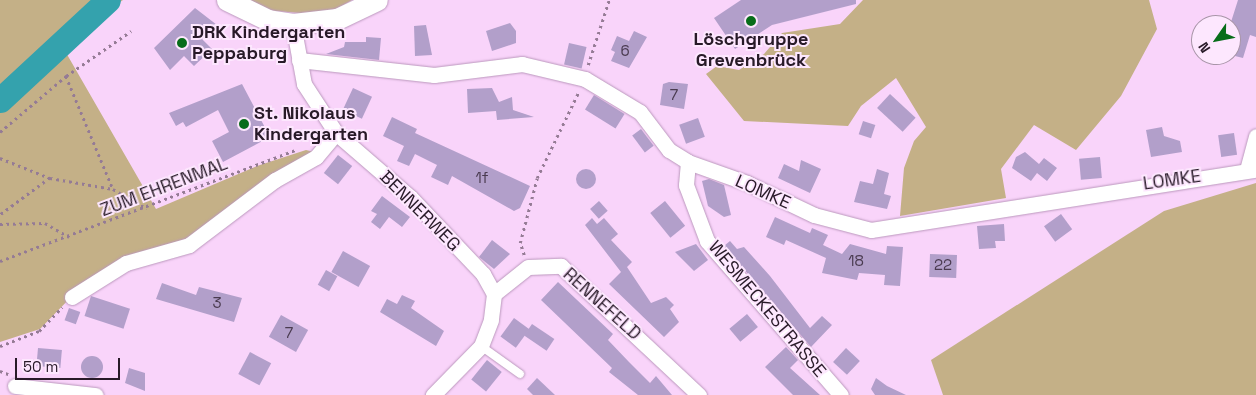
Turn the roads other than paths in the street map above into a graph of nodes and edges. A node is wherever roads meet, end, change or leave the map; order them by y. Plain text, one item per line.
1 (227, 0) edge
2 (376, 0) edge
3 (293, 24) junction
4 (299, 60) junction
5 (336, 133) junction
6 (1256, 136) edge
7 (688, 162) junction
8 (1251, 170) edge
9 (494, 294) junction
10 (72, 297) road end
11 (480, 346) junction
12 (520, 374) dead end
13 (15, 386) dead end
14 (95, 395) edge
15 (433, 395) edge
16 (699, 395) edge
17 (841, 395) edge

1 - 3 street
2 - 3 street
3 - 4 street, BENNERWEG
4 - 5 street, BENNERWEG
4 - 7 street, LOMKE
5 - 9 street, BENNERWEG
5 - 10 street
6 - 8 street
7 - 8 street, LOMKE
7 - 17 street, WESMECKESTRASSE
9 - 11 street
9 - 16 street, RENNEFELD
11 - 12 lane
11 - 15 street
13 - 14 street

